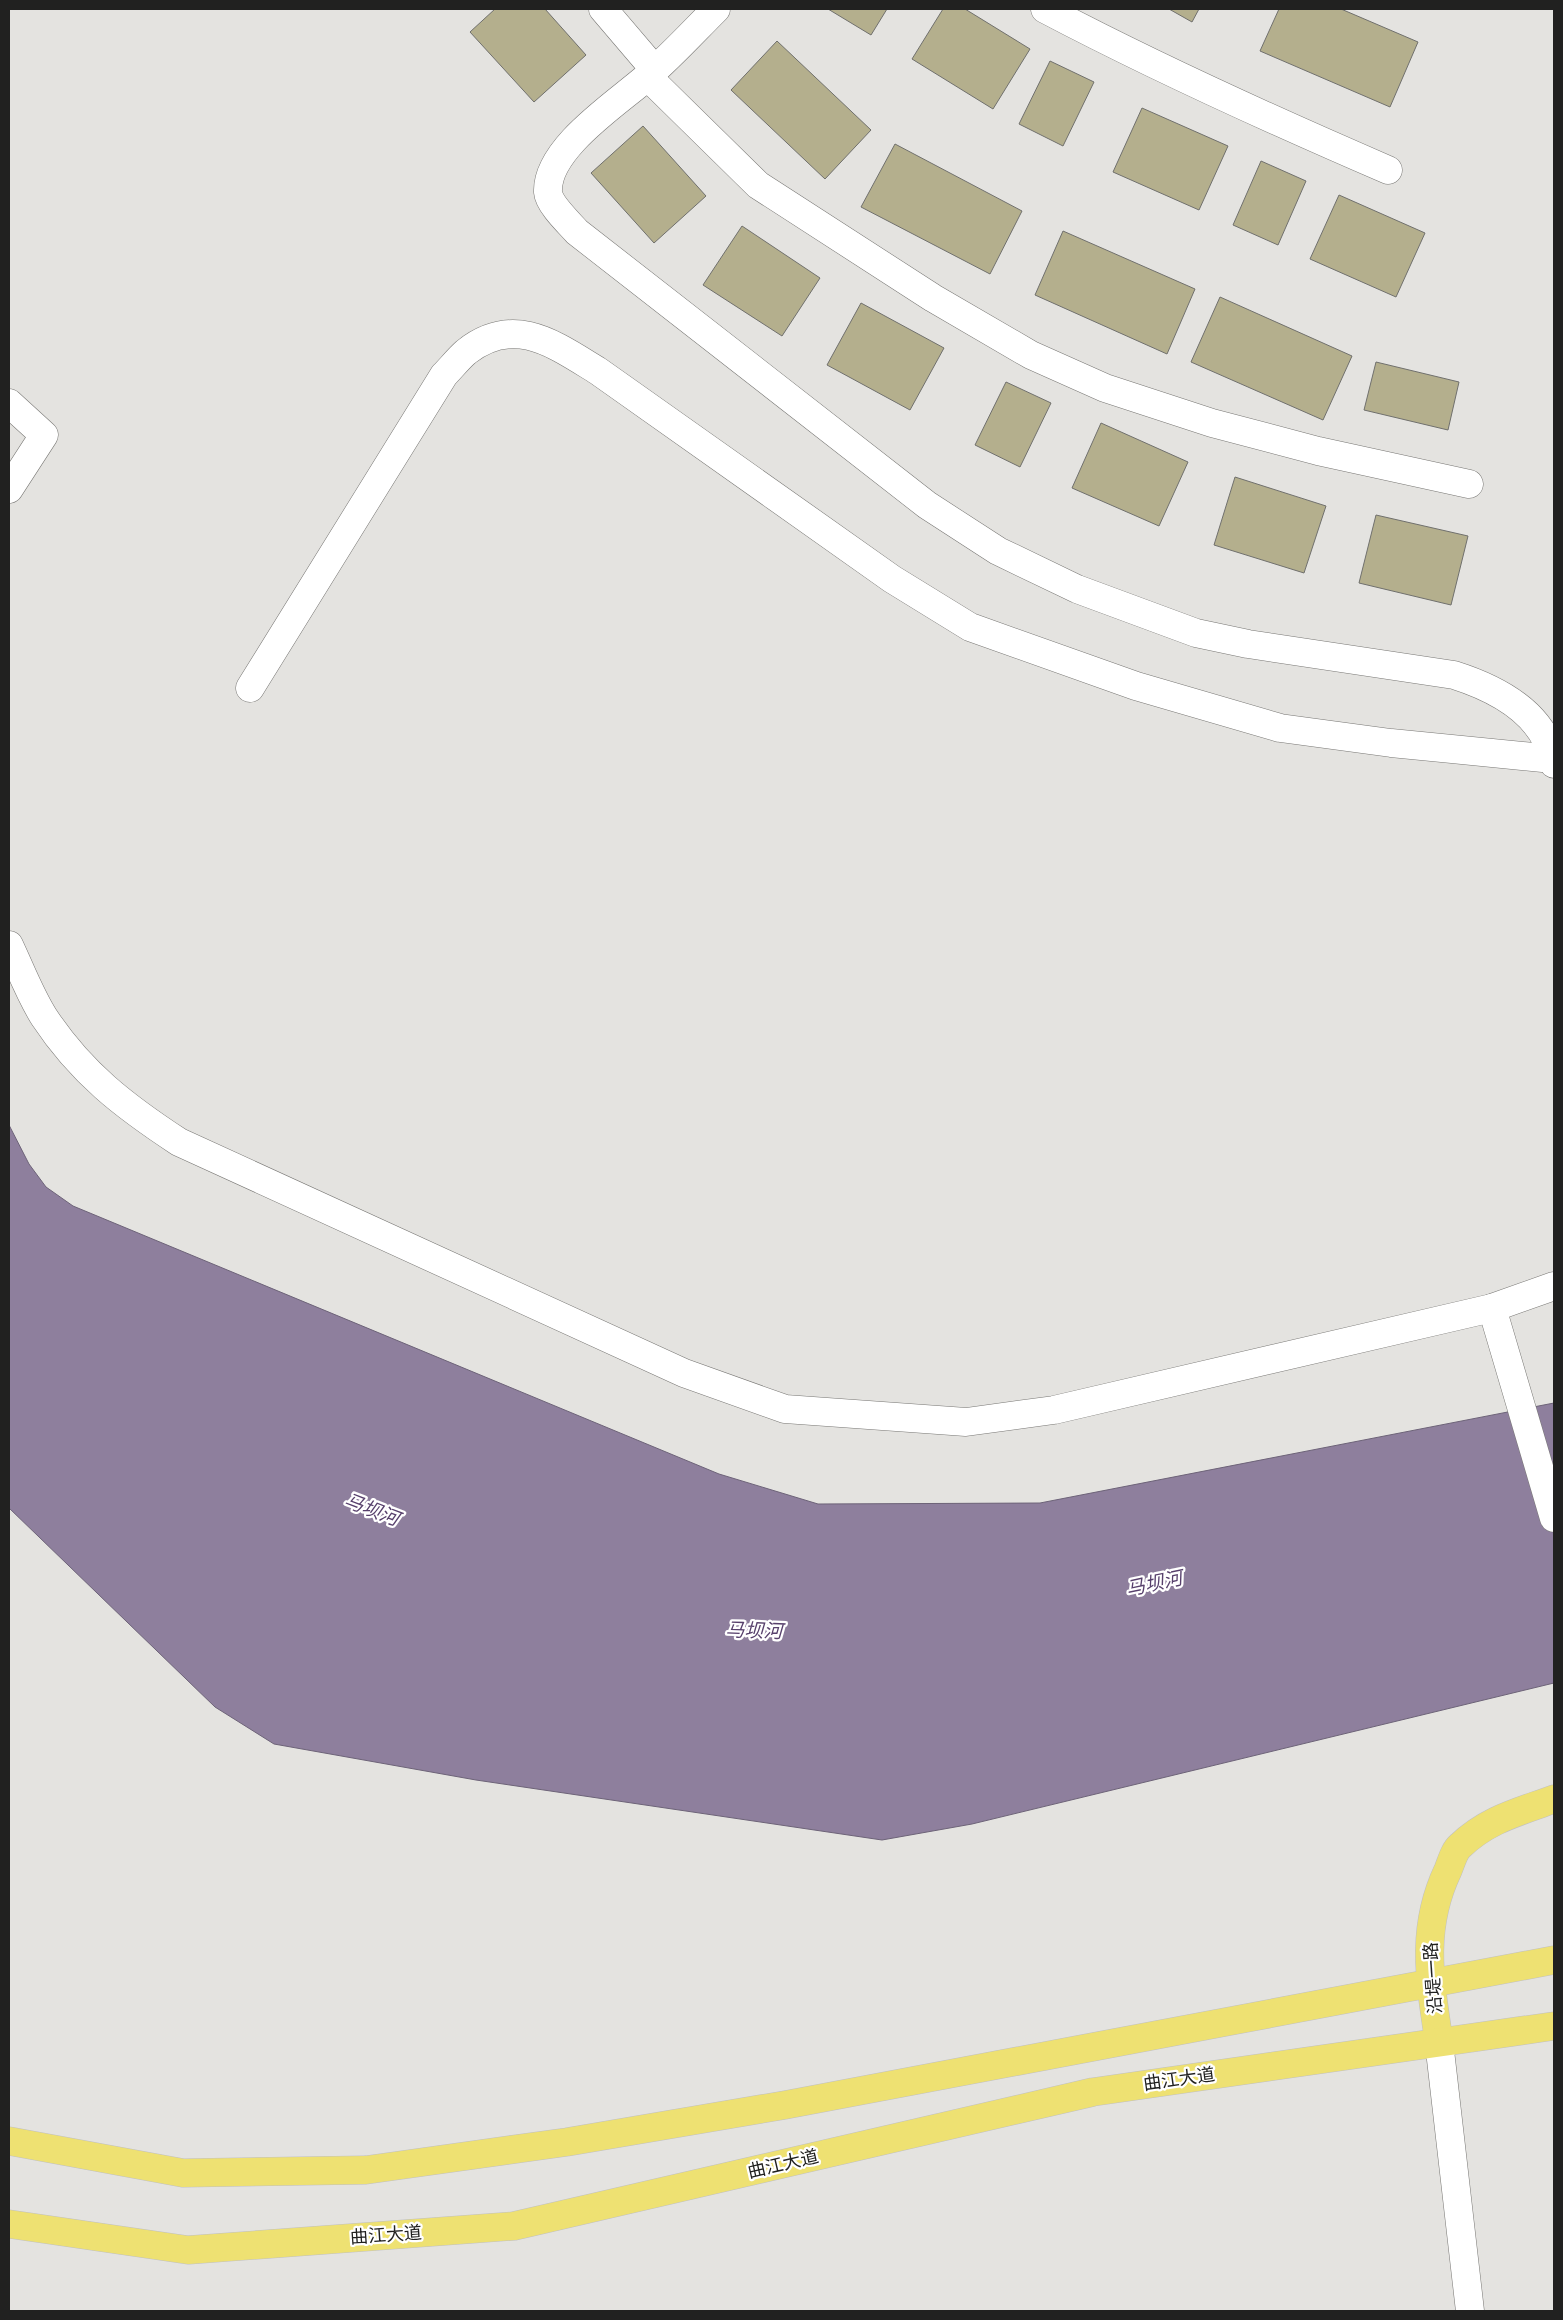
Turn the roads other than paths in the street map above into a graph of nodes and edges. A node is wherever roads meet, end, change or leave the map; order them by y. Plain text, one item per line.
1 (603, 9) edge
2 (716, 9) edge
3 (1045, 9) edge
4 (651, 73) junction
5 (1388, 170) dead end
6 (9, 404) edge
7 (1469, 484) dead end
8 (9, 490) edge
9 (250, 688) dead end
10 (1554, 762) edge
11 (9, 945) edge
12 (1554, 1286) edge
13 (1492, 1308) junction
14 (1554, 1518) edge
15 (1554, 1799) edge
16 (1554, 1960) edge
17 (1430, 1982) junction
18 (1554, 2026) edge
19 (1439, 2042) junction
20 (9, 2142) edge
21 (9, 2224) edge
22 (1470, 2311) edge

1 - 4 street
2 - 4 street
3 - 5 street
4 - 7 street
4 - 10 street
6 - 8 street
9 - 10 street
11 - 13 street
12 - 13 street
13 - 14 street
15 - 17 main road, 沿堤一路
16 - 17 main road
17 - 19 main road, 沿堤一路
17 - 20 main road
18 - 19 main road, 曲江大道
19 - 21 main road, 曲江大道
19 - 22 street

